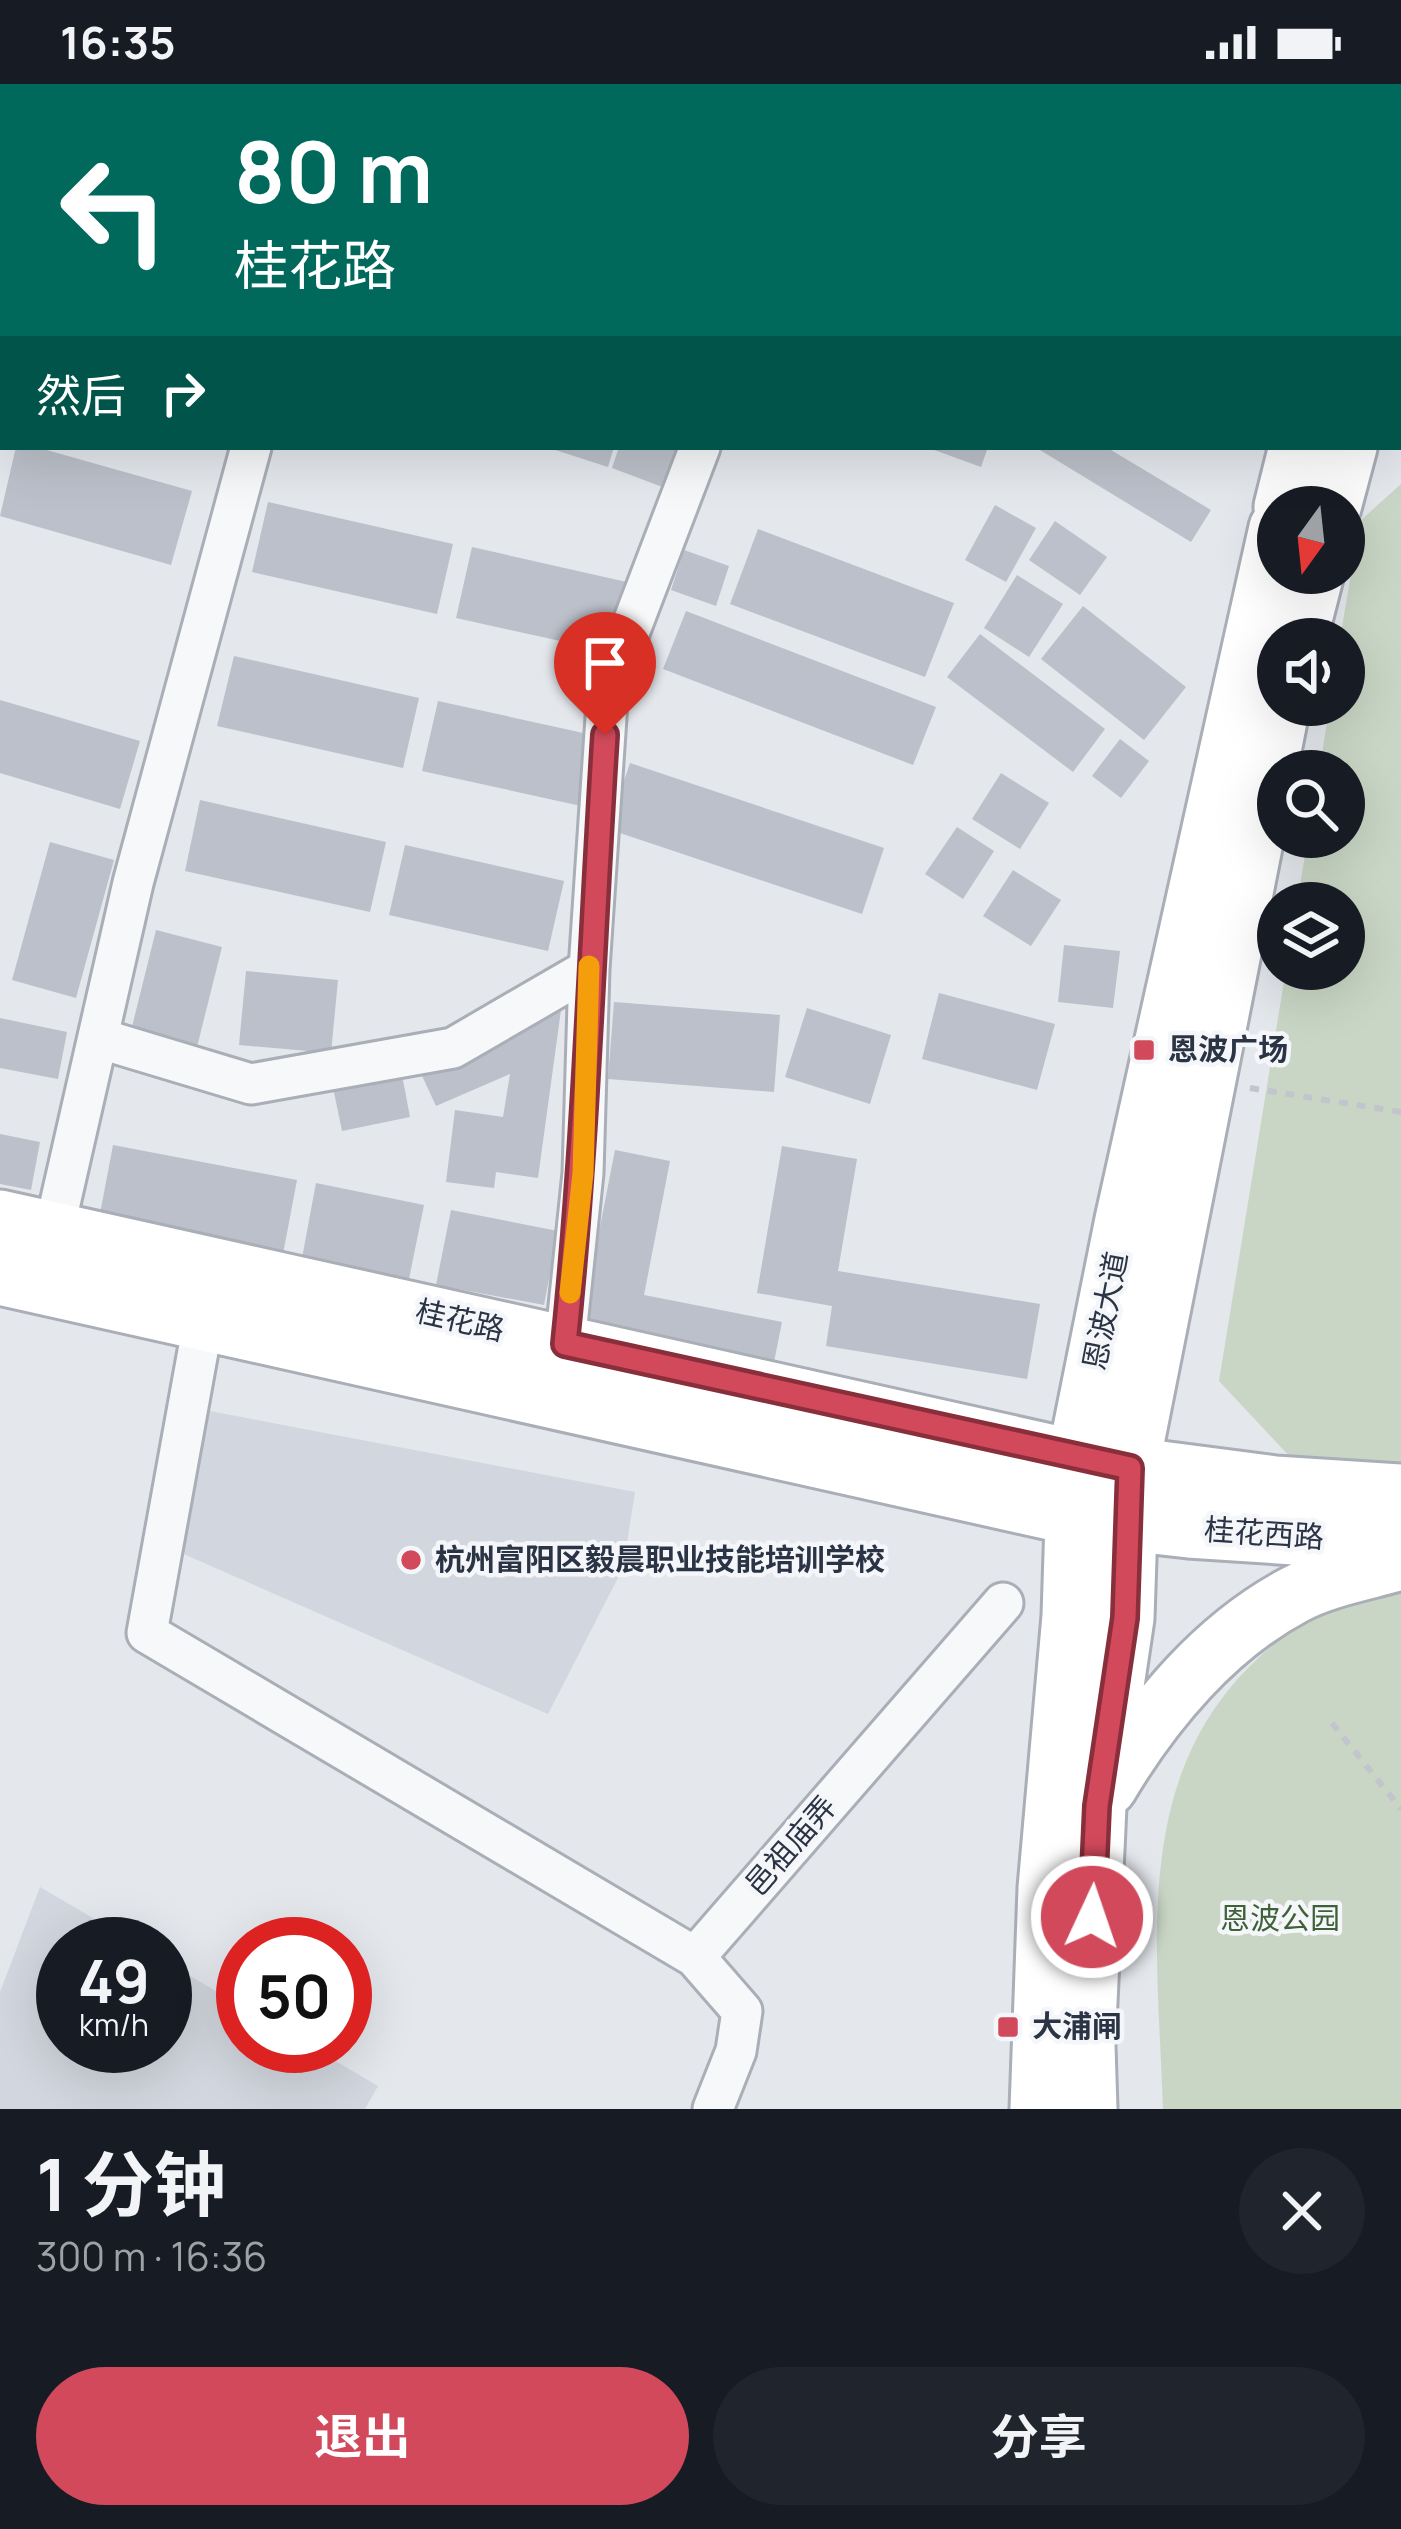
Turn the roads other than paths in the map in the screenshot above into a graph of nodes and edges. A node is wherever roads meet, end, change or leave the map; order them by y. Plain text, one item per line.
1 (250, 450) edge
2 (699, 450) edge
3 (1297, 450) edge
4 (1347, 450) edge
5 (1288, 486) edge
6 (1338, 486) edge
7 (1263, 594) edge
8 (1277, 726) edge
9 (589, 969) junction
10 (98, 1038) junction
11 (27, 1225) edge
12 (0, 1276) edge
13 (204, 1318) junction
14 (565, 1344) junction
15 (1103, 1463) junction
16 (1401, 1493) edge
17 (1101, 1520) junction
18 (1401, 1543) edge
19 (1401, 1561) edge
20 (1003, 1603) dead end
21 (1097, 1806) junction
22 (695, 1957) junction
23 (713, 2109) edge
24 (1039, 2109) edge
25 (1088, 2109) edge

1 - 10 street
2 - 9 street
3 - 5 main road
4 - 6 main road
7 - 15 main road, 恩波大道
8 - 15 main road, 恩波大道
9 - 10 street
9 - 14 street
10 - 11 street
11 - 14 main road, 桂花路
12 - 13 main road, 桂花西路
13 - 17 main road, 桂花西路
13 - 22 street
14 - 15 main road, 桂花路
15 - 16 main road, 桂花西路
15 - 17 main road, 恩波大道
17 - 18 main road, 桂花西路
17 - 21 main road, 恩波大道
17 - 24 main road, 恩波大道
19 - 21 main road
20 - 22 street, 邑祖庙弄
21 - 25 main road, 恩波大道
22 - 23 street

